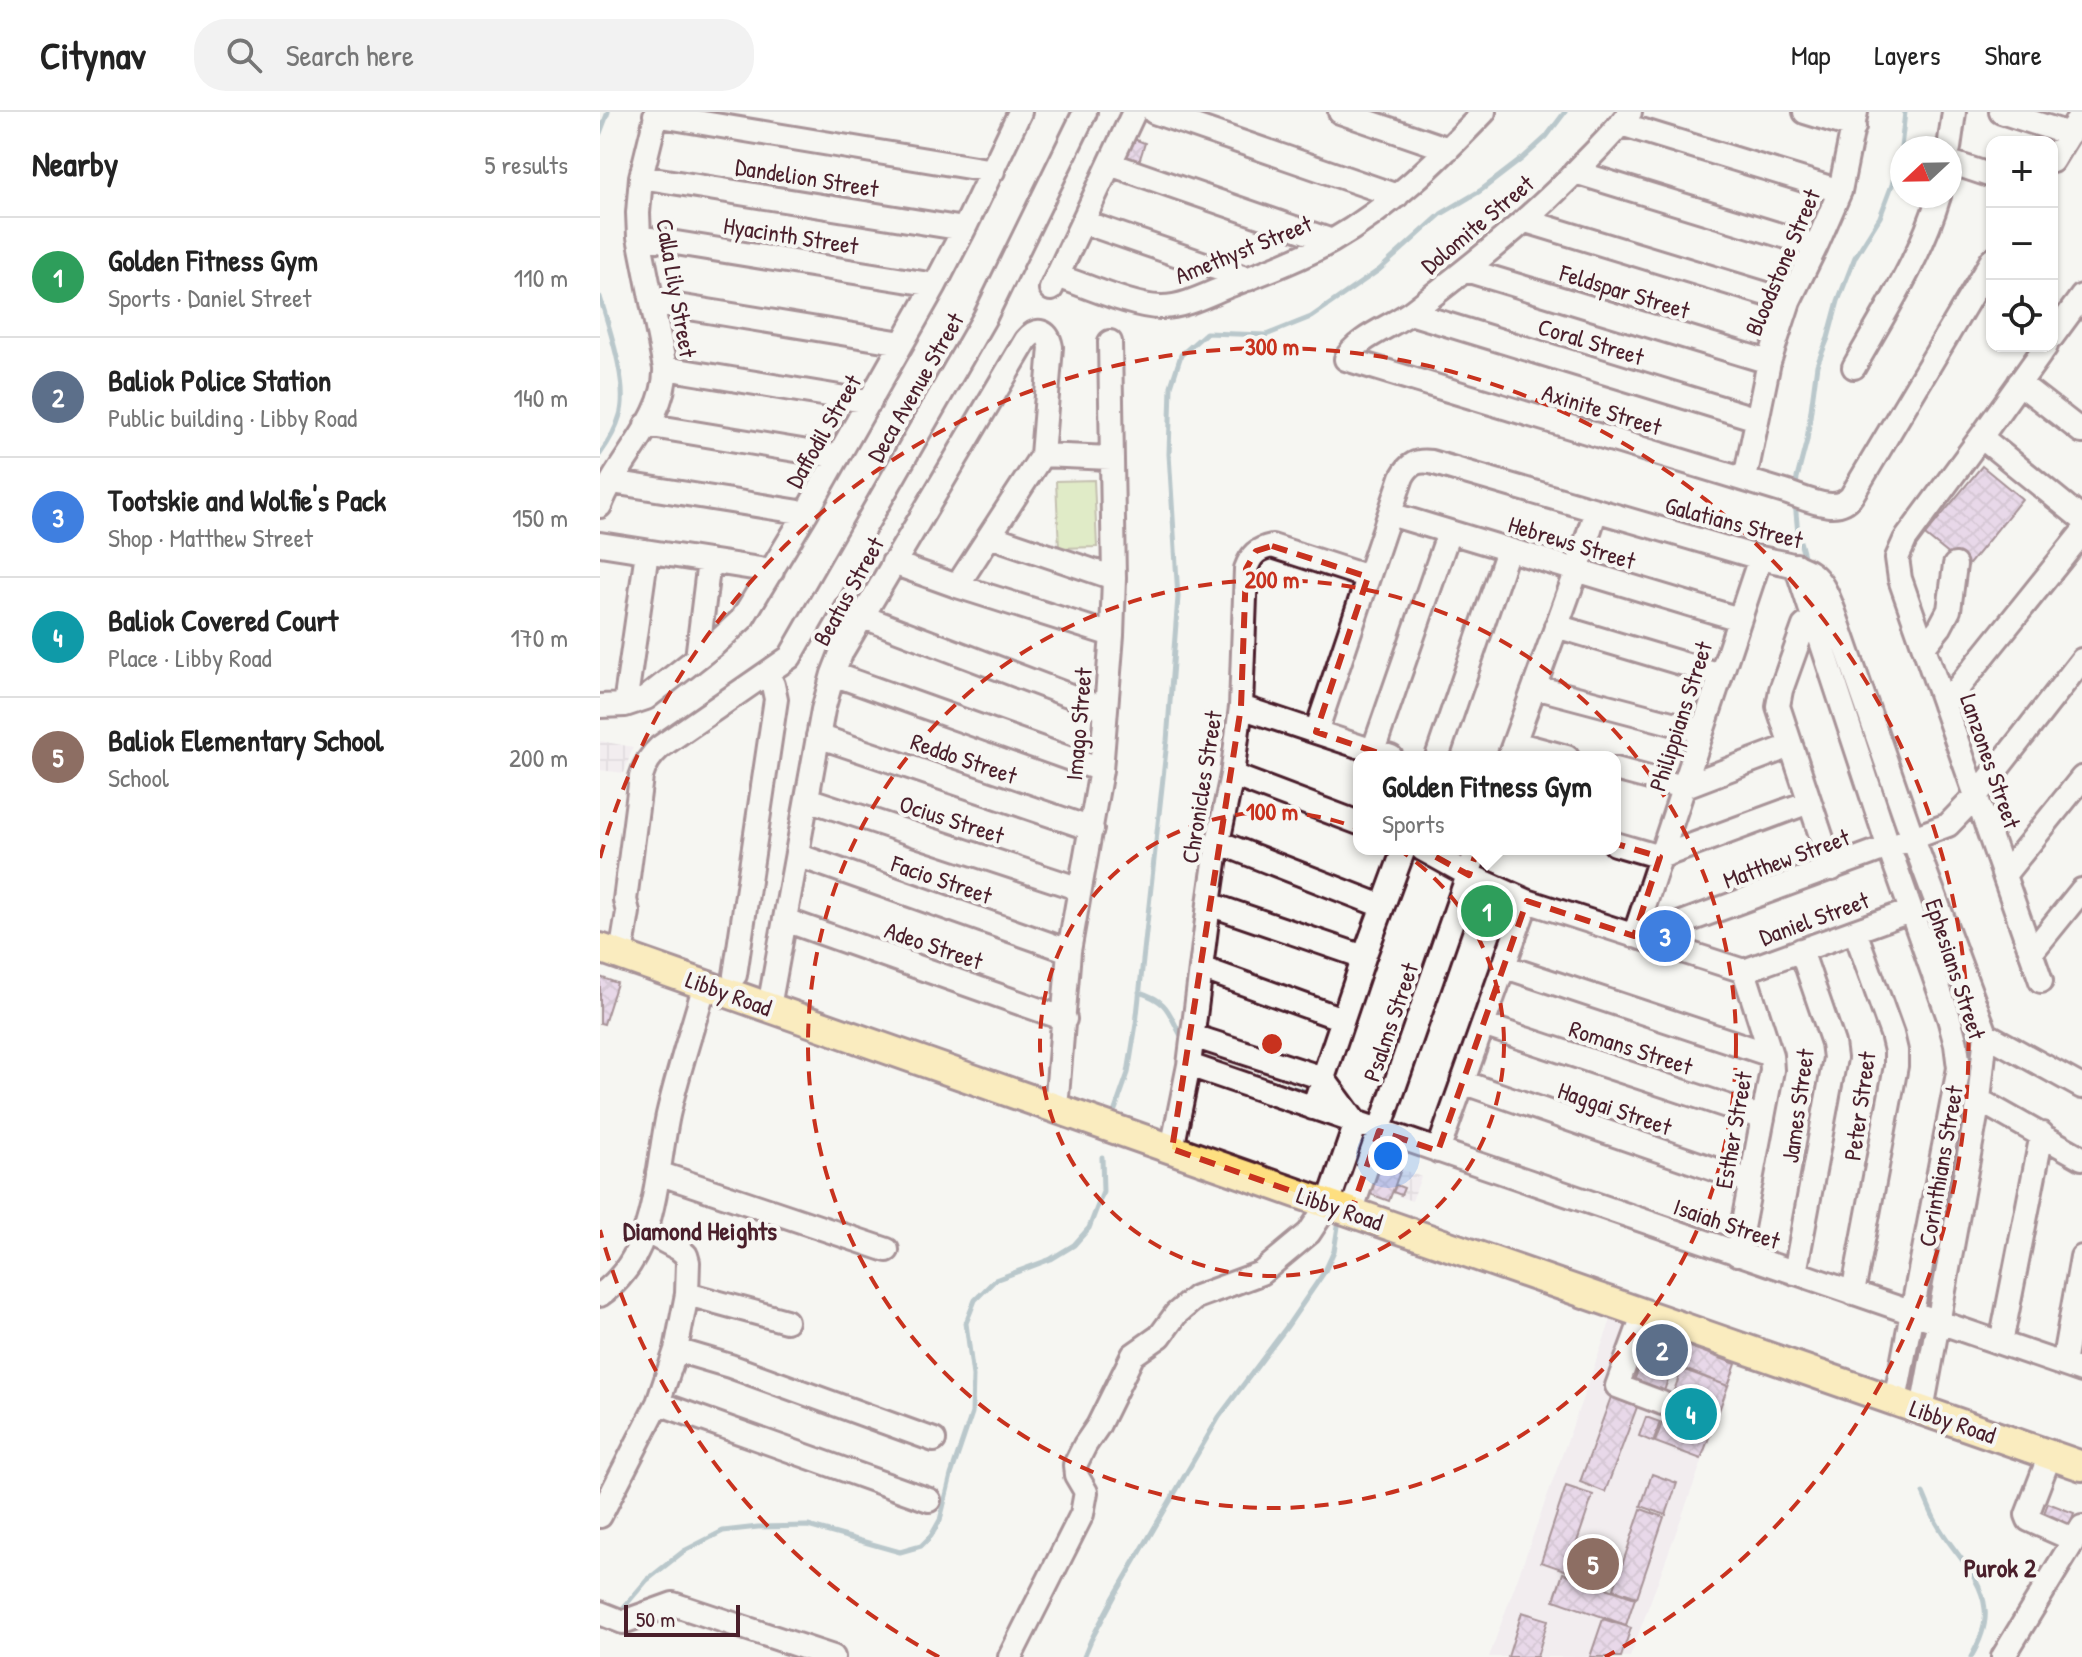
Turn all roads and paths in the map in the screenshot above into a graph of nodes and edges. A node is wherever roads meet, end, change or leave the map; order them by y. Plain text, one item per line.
1 (1072, 112) edge
2 (1085, 112) edge
3 (1134, 112) edge
4 (1154, 112) edge
5 (1340, 112) edge
6 (1484, 112) edge
7 (1805, 112) edge
8 (1954, 112) edge
9 (2001, 112) edge
10 (2082, 112) edge
11 (1013, 113) edge
12 (656, 114) edge
13 (1626, 118) edge
14 (1855, 120) edge
15 (2069, 134) junction
16 (1951, 136) edge
17 (1448, 149) junction
18 (2058, 151) edge
19 (1110, 164) junction
20 (1962, 166) edge
21 (993, 171) junction
22 (1575, 172) junction
23 (1986, 174) edge
24 (641, 177) junction
25 (1840, 191) junction
26 (1397, 196) junction
27 (1935, 208) edge
28 (1526, 221) junction
29 (1083, 222) junction
30 (964, 229) junction
31 (639, 237) junction
32 (1332, 241) junction
33 (1816, 246) junction
34 (1466, 270) junction
35 (1986, 270) edge
36 (1248, 279) junction
37 (935, 285) junction
38 (2082, 296) edge
39 (1789, 301) junction
40 (653, 302) junction
41 (986, 303) junction
42 (1410, 313) junction
43 (2058, 329) edge
44 (1110, 342) dead end
45 (902, 343) junction
46 (2042, 352) edge
47 (1346, 359) joint
48 (1769, 362) junction
49 (1854, 367) dead end
50 (665, 368) junction
51 (2019, 383) junction
52 (870, 402) junction
53 (1757, 419) junction
54 (646, 425) junction
55 (2081, 429) edge
56 (1981, 437) junction
57 (1042, 455) junction
58 (838, 457) junction
59 (1111, 458) junction
60 (1745, 479) junction
61 (612, 482) junction
62 (600, 506) edge
63 (1596, 510) junction
64 (806, 513) junction
65 (1390, 514) junction
66 (2082, 519) edge
67 (1449, 532) junction
68 (2082, 533) edge
69 (990, 536) junction
70 (600, 544) edge
71 (1508, 550) junction
72 (647, 552) junction
73 (1760, 558) junction
74 (709, 561) junction
75 (893, 563) junction
76 (1796, 565) joint
77 (1955, 565) dead end
78 (1577, 570) junction
79 (772, 571) junction
80 (1368, 577) junction
81 (1114, 578) junction
82 (957, 586) junction
83 (861, 616) junction
84 (1824, 616) junction
85 (1739, 619) junction
86 (1556, 626) junction
87 (1112, 635) junction
88 (1924, 647) junction
89 (697, 658) junction
90 (2082, 660) edge
91 (767, 673) junction
92 (833, 674) junction
93 (1721, 675) junction
94 (1535, 687) junction
95 (625, 705) junction
96 (1944, 705) junction
97 (600, 706) edge
98 (1241, 707) junction
99 (1105, 709) junction
100 (1702, 731) junction
101 (1316, 732) junction
102 (818, 736) junction
103 (1790, 746) junction
104 (1512, 750) edge
105 (1373, 751) edge
106 (1383, 751) edge
107 (1439, 751) edge
108 (1101, 770) junction
109 (1621, 771) edge
110 (1232, 775) junction
111 (2082, 778) edge
112 (1683, 787) junction
113 (1976, 796) junction
114 (807, 799) junction
115 (1809, 802) junction
116 (1353, 821) edge
117 (1092, 829) junction
118 (1913, 839) junction
119 (1218, 842) junction
120 (1621, 846) edge
121 (1889, 848) junction
122 (797, 855) junction
123 (1402, 855) edge
124 (1433, 855) edge
125 (1475, 855) edge
126 (1660, 857) junction
127 (1832, 869) junction
128 (1469, 875) junction
129 (2004, 875) junction
130 (1080, 889) junction
131 (2082, 890) edge
132 (1527, 901) junction
133 (1209, 904) junction
134 (1382, 906) junction
135 (1910, 911) junction
136 (785, 920) junction
137 (1855, 931) junction
138 (1637, 937) junction
139 (1801, 950) junction
140 (611, 951) edge
141 (1069, 951) junction
142 (2031, 953) junction
143 (1364, 957) junction
144 (1503, 966) junction
145 (1201, 968) junction
146 (1744, 971) junction
147 (735, 975) dead end
148 (2041, 981) dead end
149 (705, 984) junction
150 (769, 1007) junction
151 (1065, 1019) junction
152 (1342, 1019) junction
153 (1483, 1025) junction
154 (1986, 1034) junction
155 (1193, 1036) junction
156 (1771, 1055) junction
157 (1189, 1065) junction
158 (1323, 1078) junction
159 (1462, 1082) junction
160 (2082, 1087) edge
161 (1979, 1100) junction
162 (1056, 1108) junction
163 (1313, 1108) junction
164 (1763, 1118) junction
165 (1356, 1123) junction
166 (1379, 1131) junction
167 (2042, 1134) junction
168 (1172, 1149) junction
169 (1438, 1151) junction
170 (2082, 1158) edge
171 (658, 1173) junction
172 (1751, 1182) junction
173 (1339, 1208) junction
174 (645, 1231) junction
175 (887, 1250) dead end
176 (1737, 1254) junction
177 (2082, 1257) edge
178 (1795, 1273) junction
179 (1853, 1293) junction
180 (687, 1294) junction
181 (600, 1295) edge
182 (2078, 1306) edge
183 (1644, 1313) junction
184 (1913, 1313) junction
185 (786, 1321) dead end
186 (1938, 1322) junction
187 (2001, 1343) junction
188 (676, 1350) junction
189 (2072, 1368) edge
190 (658, 1403) junction
191 (1662, 1403) dead end
192 (1908, 1405) junction
193 (934, 1440) dead end
194 (2050, 1455) junction
195 (2082, 1466) edge
196 (929, 1500) dead end
197 (600, 1516) edge
198 (2078, 1533) edge
199 (600, 1613) edge
200 (833, 1657) edge
201 (1010, 1657) edge
202 (2003, 1657) edge

1 - 41 street, Deca Avenue Street
2 - 41 street, Deca Avenue Street
3 - 19 street
4 - 26 street
5 - 17 street
6 - 17 street, Amethyst Street
7 - 14 street
8 - 16 street
9 - 15 street
10 - 15 street
11 - 21 street, Daffodil Street
12 - 21 street
12 - 24 street, Calla Lily Street
13 - 22 street, Dolomite Street
13 - 25 street
14 - 25 street, Bloodstone Street
15 - 18 street
17 - 26 street, Amethyst Street
19 - 29 street
19 - 32 street
20 - 23 street
21 - 30 street, Daffodil Street
22 - 28 street, Dolomite Street
22 - 33 street
24 - 30 street, Dandelion Street
24 - 31 street, Calla Lily Street
25 - 33 street, Bloodstone Street
26 - 32 street, Amethyst Street
27 - 49 street
28 - 34 street, Dolomite Street
28 - 39 street
29 - 36 street
29 - 36 street, Amethyst Street
30 - 37 street, Daffodil Street
31 - 37 street, Hyacinth Street
31 - 40 street, Calla Lily Street
32 - 36 street, Amethyst Street
33 - 39 street, Bloodstone Street
34 - 42 street, Dolomite Street
34 - 48 street, Feldspar Street
35 - 60 street, Axinite Street
37 - 45 street, Daffodil Street
38 - 43 street
39 - 48 street, Bloodstone Street
40 - 45 street
40 - 50 street, Calla Lily Street
41 - 91 street, Deca Avenue Street
42 - 47 street, Dolomite Street
42 - 53 street, Coral Street
44 - 59 street, Imago Street
45 - 52 street, Daffodil Street
46 - 51 street
47 - 60 street, Axinite Street
48 - 53 street, Bloodstone Street
50 - 52 street
50 - 54 street, Calla Lily Street
51 - 55 street
51 - 56 street
52 - 58 street, Daffodil Street
53 - 60 street, Bloodstone Street
54 - 58 street
54 - 61 street, Calla Lily Street
56 - 66 street
56 - 88 street, Lanzones Street
57 - 59 street
57 - 69 street
57 - 75 street, Beatus Street
58 - 64 street, Daffodil Street
59 - 81 street, Imago Street
61 - 62 street, Calla Lily Street
61 - 64 street
63 - 65 street, Galatians Street
63 - 73 street, Galatians Street
63 - 78 street
64 - 79 street, Daffodil Street
65 - 67 street, Hebrews Street
65 - 80 street
67 - 71 street, Hebrews Street
67 - 106 street
68 - 96 street
69 - 81 street
69 - 82 street
70 - 72 street
71 - 78 street, Hebrews Street
71 - 107 street
72 - 74 street
72 - 95 street
73 - 76 street, Galatians Street
73 - 85 street, Philippians Street
74 - 79 street
74 - 89 street
75 - 82 street
75 - 83 street, Beatus Street
76 - 84 street, Ephesians Street
77 - 88 street
78 - 85 street, Hebrews Street
78 - 86 street
79 - 89 street, Daffodil Street
80 - 98 street, Chronicles Street
80 - 101 street
81 - 87 street, Imago Street
82 - 87 street
83 - 92 street, Beatus Street
83 - 99 street
84 - 103 street
84 - 118 street
84 - 121 street, Ephesians Street
85 - 93 street, Philippians Street
86 - 93 street
86 - 94 street
87 - 99 street, Imago Street
88 - 96 street, Lanzones Street
89 - 95 street, Daffodil Street
90 - 113 street
91 - 140 street, Deca Avenue Street
91 - 147 street
92 - 102 street, Beatus Street
92 - 108 street
93 - 100 street, Philippians Street
94 - 100 street
94 - 104 street
95 - 97 street, Daffodil Street
96 - 113 street, Lanzones Street
98 - 101 street
98 - 110 street, Chronicles Street
99 - 108 street, Imago Street
100 - 112 street, Philippians Street
101 - 105 street
102 - 114 street, Beatus Street
102 - 117 street, Reddo Street
103 - 112 street
103 - 115 street
108 - 117 street, Imago Street
109 - 112 street
110 - 116 street
110 - 119 street, Chronicles Street
111 - 129 street
112 - 126 street, Philippians Street
113 - 118 street, Matthew Street
113 - 129 street, Lanzones Street
114 - 122 street, Beatus Street
114 - 130 street, Ocius Street
115 - 126 street
115 - 127 street
117 - 130 street, Imago Street
118 - 121 street, Matthew Street
118 - 154 street, Corinthians Street
119 - 133 street, Chronicles Street
119 - 134 street
120 - 126 street
121 - 127 street, Matthew Street
121 - 135 street, Ephesians Street
122 - 136 street, Beatus Street
122 - 141 street, Facio Street
123 - 134 street
124 - 128 street, Daniel Street
125 - 128 street, Psalms Street
126 - 138 street, Philippians Street
127 - 138 street, Matthew Street
128 - 132 street, Daniel Street
128 - 166 street, Psalms Street
129 - 142 street, Lanzones Street
130 - 141 street, Imago Street
131 - 142 street
132 - 138 street, Daniel Street
132 - 144 street
133 - 143 street
133 - 145 street, Chronicles Street
134 - 143 street
135 - 137 street, Daniel Street
135 - 184 street, Ephesians Street
136 - 150 street, Beatus Street
136 - 151 street, Adeo Street
137 - 139 street, Daniel Street
137 - 179 street, Peter Street
138 - 146 street, Daniel Street
139 - 146 street, Daniel Street
139 - 178 street, James Street
140 - 149 main road, Libby Road
141 - 151 street, Imago Street
142 - 148 street, Lanzones Street
143 - 152 street
144 - 153 street
144 - 156 street
145 - 152 street
145 - 155 street, Chronicles Street
146 - 156 street, Esther Street
149 - 150 main road, Libby Road
149 - 171 street
150 - 162 main road, Libby Road
151 - 162 street, Imago Street
152 - 158 street
153 - 159 street
153 - 164 street, Romans Street
154 - 160 street
154 - 161 street, Corinthians Street
155 - 157 street, Chronicles Street
155 - 158 street
156 - 164 street, Esther Street
157 - 163 street, Isaiah Street
157 - 168 street, Chronicles Street
158 - 163 street
158 - 165 street
159 - 169 street
159 - 172 street, Haggai Street
161 - 167 street
161 - 186 street, Corinthians Street
162 - 168 main road, Libby Road
163 - 165 street, Isaiah Street
164 - 172 street, Esther Street
165 - 166 street, Isaiah Street
165 - 173 street
166 - 169 street, Isaiah Street
166 - 173 street, Psalms Street
167 - 170 street
167 - 187 street
168 - 173 main road, Libby Road
169 - 176 street, Isaiah Street
171 - 174 street
171 - 175 street
172 - 176 street, Esther Street
173 - 183 main road, Libby Road
173 - 201 street
174 - 180 street
174 - 181 street
176 - 178 street, Isaiah Street
177 - 182 street
178 - 179 street, Isaiah Street
179 - 184 street, Isaiah Street
180 - 185 street
180 - 188 street
182 - 189 street
183 - 191 street
183 - 192 main road, Libby Road
184 - 186 street, Isaiah Street
184 - 192 street, Ephesians Street
186 - 187 street, Isaiah Street
186 - 192 street
187 - 189 street, Isaiah Street
188 - 190 street
188 - 193 street
190 - 196 street
190 - 197 street
192 - 194 main road, Libby Road
194 - 195 main road, Libby Road
194 - 198 street
198 - 202 street
199 - 200 street

